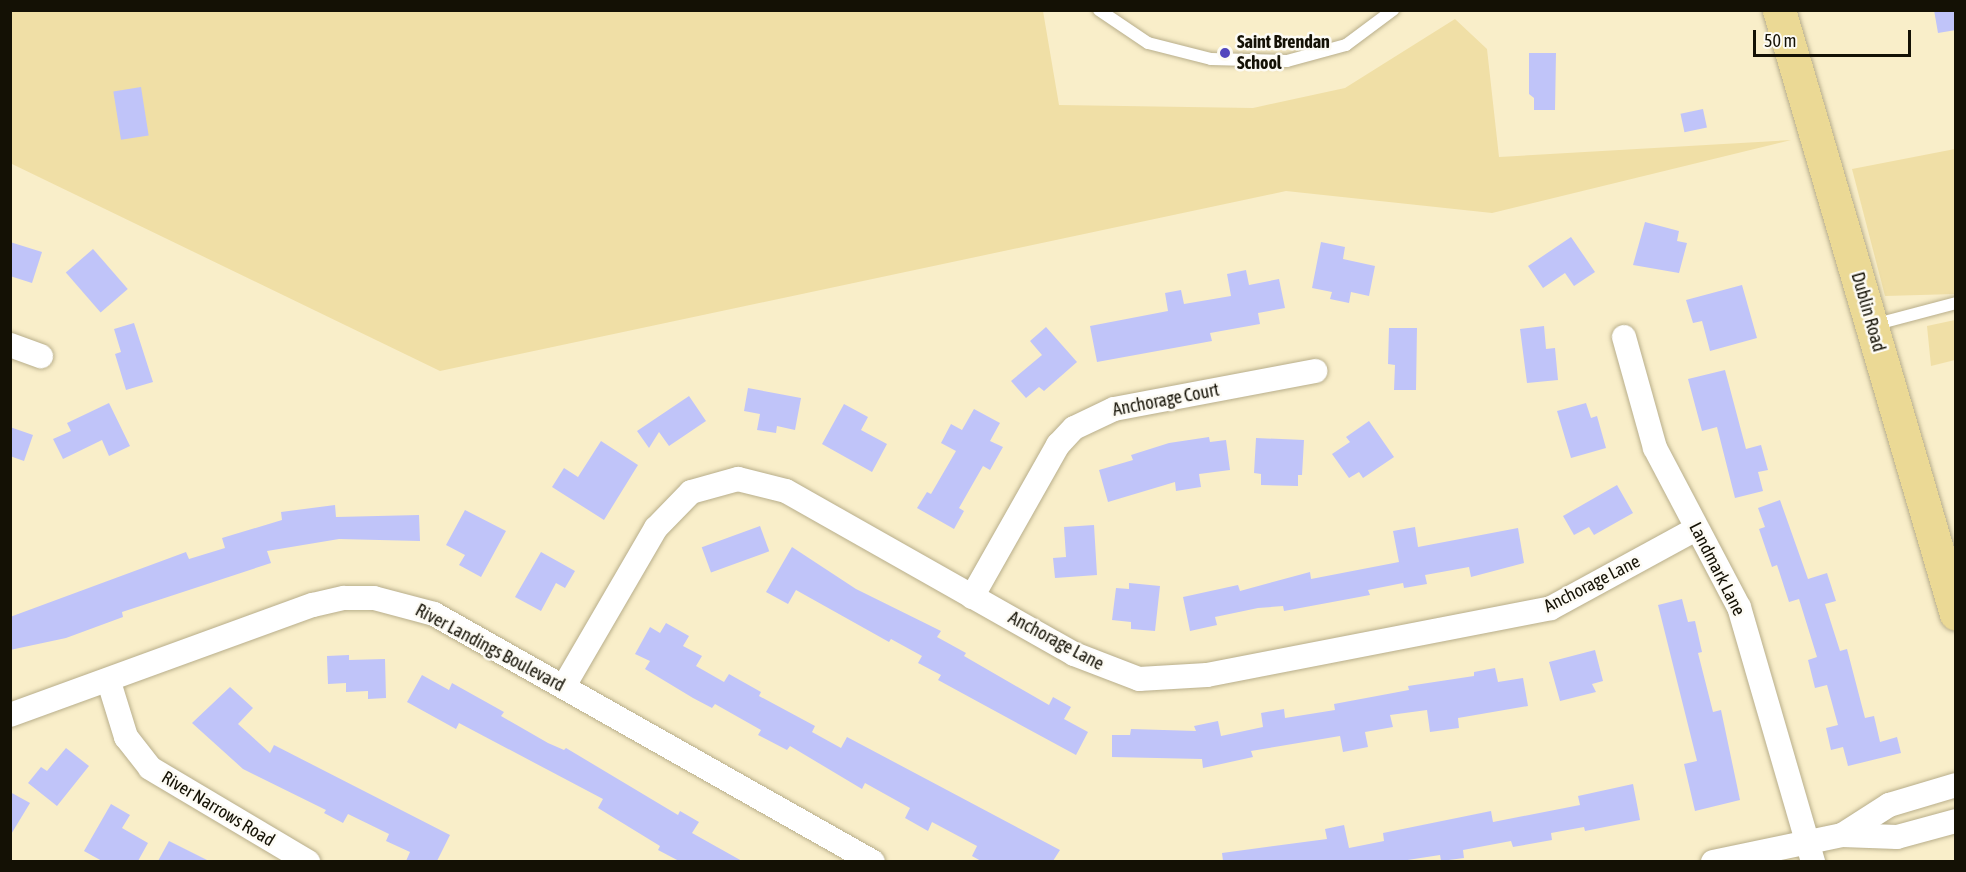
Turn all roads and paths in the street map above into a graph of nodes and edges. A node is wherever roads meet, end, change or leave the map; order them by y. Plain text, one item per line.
1 (1099, 10) edge
2 (1393, 10) edge
3 (1779, 10) edge
4 (1956, 303) edge
5 (1872, 326) junction
6 (1624, 337) dead end
7 (10, 345) edge
8 (41, 356) dead end
9 (1315, 371) dead end
10 (1696, 529) junction
11 (972, 597) junction
12 (1956, 614) edge
13 (109, 682) junction
14 (564, 686) junction
15 (10, 715) edge
16 (1956, 785) edge
17 (1956, 821) edge
18 (1842, 835) junction
19 (1811, 852) edge
20 (308, 861) edge
21 (873, 861) edge
22 (1713, 861) edge

1 - 2 lane
3 - 5 main road, Dublin Road
4 - 5 lane
5 - 12 main road, Dublin Road
6 - 10 street, Landmark Lane
7 - 8 street
9 - 11 street, Anchorage Court
10 - 11 street, Anchorage Lane
10 - 19 street, Landmark Lane
11 - 14 street, Anchorage Lane
13 - 14 street, River Landings Boulevard
13 - 15 street, River Landings Boulevard
13 - 20 street, River Narrows Road
14 - 21 street, River Landings Boulevard
16 - 18 street
17 - 18 street
18 - 19 street
19 - 22 street

